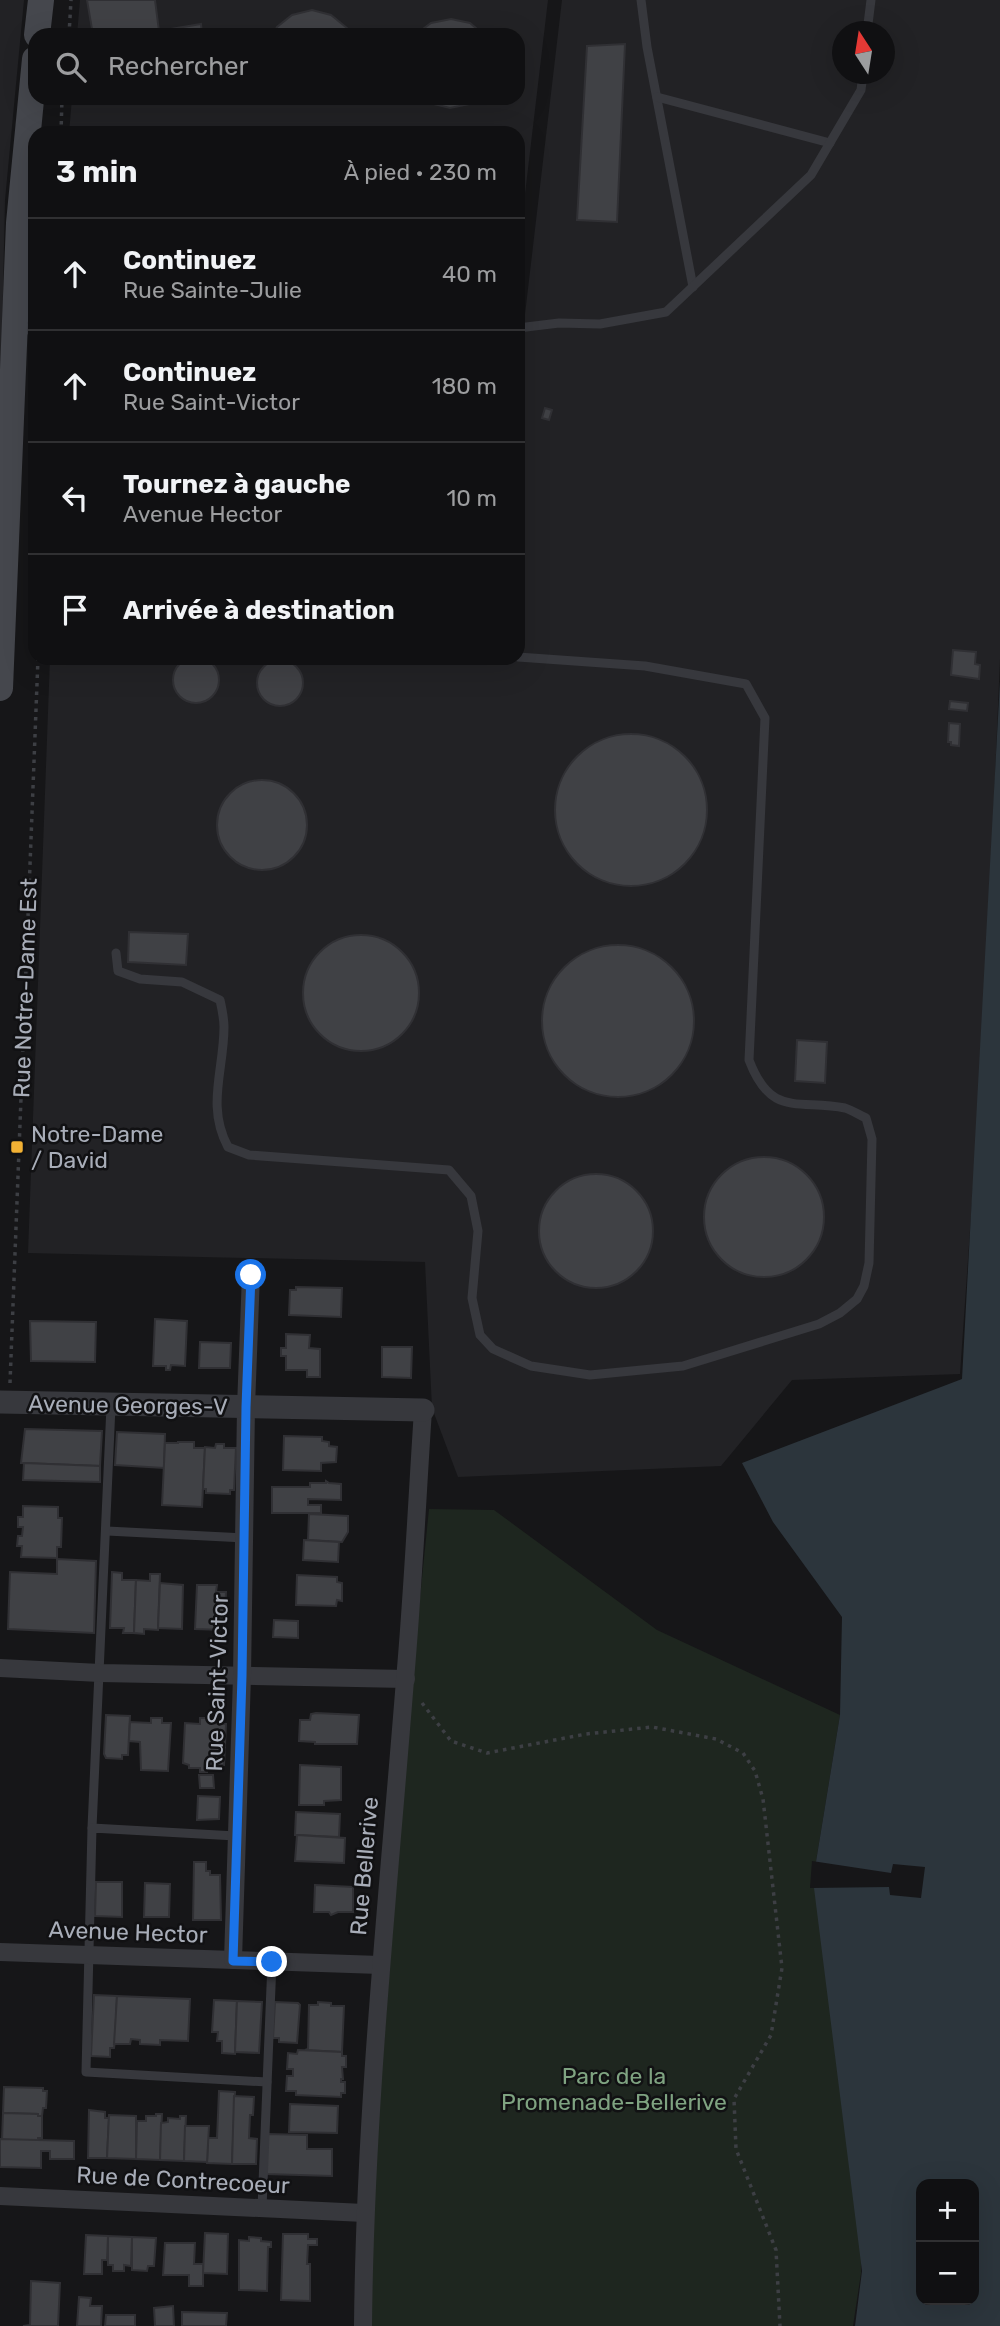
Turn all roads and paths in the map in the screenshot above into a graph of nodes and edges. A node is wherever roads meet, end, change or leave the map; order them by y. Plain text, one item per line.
1 (41, 0) edge
2 (71, 0) edge
3 (641, 0) edge
4 (871, 0) edge
5 (868, 21) edge
6 (38, 28) edge
7 (69, 28) edge
8 (862, 84) edge
9 (657, 97) junction
10 (31, 105) edge
11 (62, 105) edge
12 (28, 126) edge
13 (61, 126) edge
14 (28, 131) edge
15 (830, 142) junction
16 (19, 223) junction
17 (0, 257) edge
18 (693, 287) junction
19 (525, 327) edge
20 (28, 328) edge
21 (7, 339) edge
22 (525, 657) edge
23 (38, 665) edge
24 (0, 688) edge
25 (116, 953) dead end
26 (251, 1275) dead end
27 (4, 1402) edge
28 (111, 1405) junction
29 (246, 1407) junction
30 (423, 1410) joint
31 (107, 1531) junction
32 (246, 1538) junction
33 (0, 1668) edge
34 (100, 1673) junction
35 (242, 1676) junction
36 (406, 1679) junction
37 (92, 1828) junction
38 (236, 1836) junction
39 (0, 1952) edge
40 (90, 1955) junction
41 (233, 1961) junction
42 (272, 1962) junction
43 (380, 1965) junction
44 (267, 2082) junction
45 (0, 2196) edge
46 (262, 2208) junction
47 (364, 2213) junction
48 (363, 2326) edge
49 (780, 2326) edge

1 - 6 main road
2 - 7 path
3 - 9 lane
4 - 5 lane
8 - 15 lane
9 - 15 lane
9 - 18 lane
10 - 12 main road
11 - 13 path
14 - 16 main road
15 - 18 lane
16 - 17 main road
16 - 21 main road
18 - 19 lane
20 - 21 lane
21 - 24 main road
22 - 25 lane
23 - 27 path, Rue Notre-Dame Est
26 - 29 street, Rue Saint-Victor
27 - 28 street, Avenue Georges-V
28 - 29 street, Avenue Georges-V
28 - 31 lane
29 - 30 street, Avenue Georges-V
29 - 32 street, Rue Saint-Victor
30 - 36 street, Rue Bellerive
31 - 32 lane
31 - 34 lane
32 - 35 street, Rue Saint-Victor
33 - 34 street
34 - 35 street
34 - 37 lane
35 - 36 street
35 - 38 street, Rue Saint-Victor
36 - 43 street, Rue Bellerive
36 - 49 path
37 - 38 lane
37 - 40 lane
38 - 41 street, Rue Saint-Victor
39 - 40 street, Avenue Hector
40 - 41 street, Avenue Hector
40 - 44 lane
41 - 42 street, Avenue Hector
42 - 43 street, Avenue Hector
42 - 44 lane
43 - 47 street, Rue Bellerive
44 - 46 lane
45 - 46 street, Rue de Contrecoeur
46 - 47 street, Rue de Contrecoeur
47 - 48 street, Rue Bellerive

